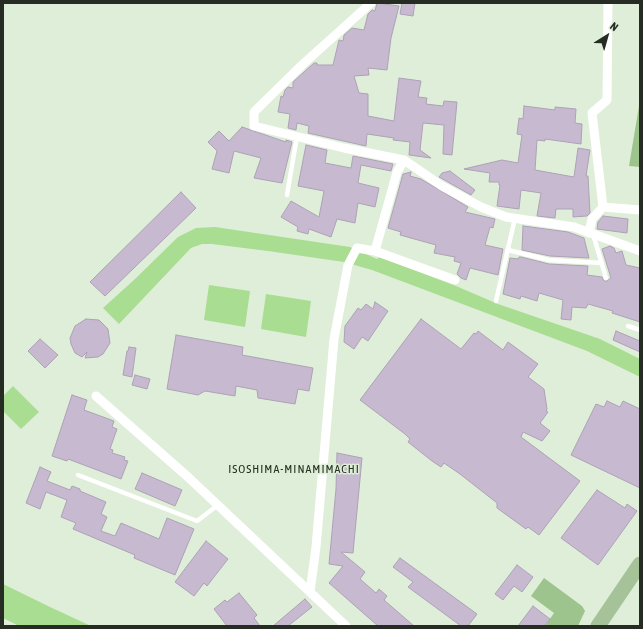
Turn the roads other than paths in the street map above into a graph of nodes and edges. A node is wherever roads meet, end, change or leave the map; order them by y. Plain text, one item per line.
1 (371, 3) edge
2 (608, 3) edge
3 (297, 136) junction
4 (404, 160) junction
5 (287, 195) dead end
6 (603, 207) junction
7 (640, 210) edge
8 (515, 218) junction
9 (591, 234) junction
10 (508, 250) junction
11 (375, 251) junction
12 (640, 251) edge
13 (602, 263) junction
14 (606, 278) dead end
15 (455, 280) dead end
16 (496, 301) dead end
17 (628, 326) dead end
18 (640, 330) edge
19 (96, 396) dead end
20 (78, 475) dead end
21 (218, 505) junction
22 (640, 564) edge
23 (310, 592) junction
24 (346, 626) edge
25 (598, 626) edge

1 - 3 street
2 - 6 street
3 - 4 street
3 - 5 lane
4 - 8 street
4 - 11 street
6 - 7 street
6 - 9 street
8 - 9 street
8 - 10 lane
9 - 12 street
9 - 13 lane
10 - 13 lane
10 - 16 lane
11 - 15 street
11 - 23 street
13 - 14 lane
17 - 18 lane
19 - 21 street
20 - 21 lane
21 - 23 street
22 - 25 main road
23 - 24 street

